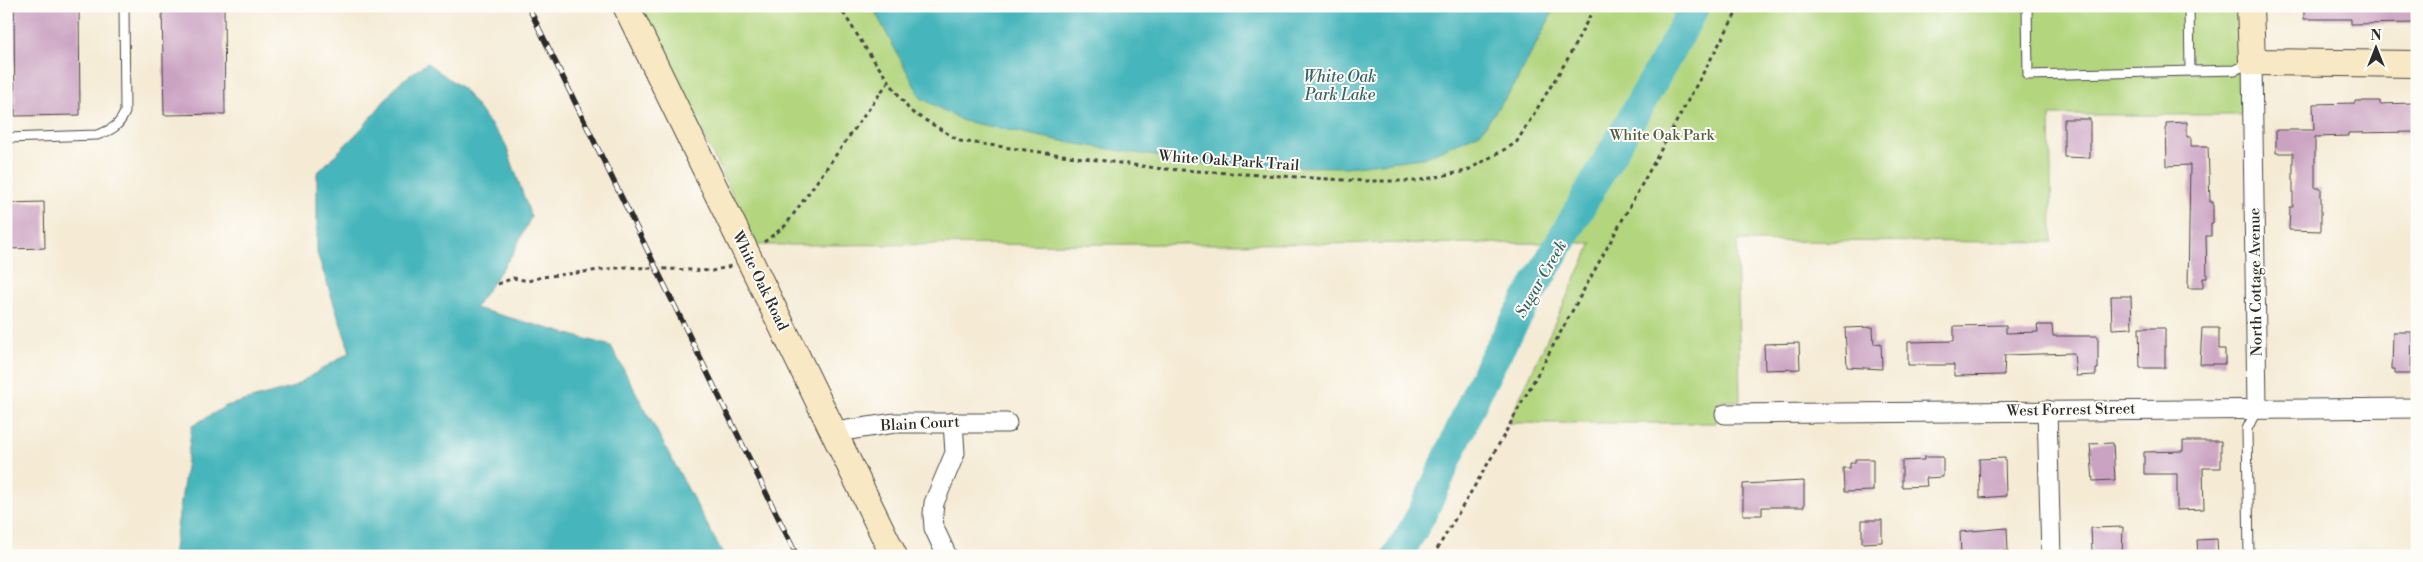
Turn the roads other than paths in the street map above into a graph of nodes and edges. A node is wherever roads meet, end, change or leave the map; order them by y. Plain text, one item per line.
1 (124, 6) edge
2 (626, 6) edge
3 (2027, 6) edge
4 (2189, 6) edge
5 (2250, 6) edge
6 (2252, 62) junction
7 (2417, 64) edge
8 (2190, 71) junction
9 (6, 138) edge
10 (2258, 408) junction
11 (2417, 408) edge
12 (2047, 410) junction
13 (1725, 414) dead end
14 (953, 422) junction
15 (1007, 422) dead end
16 (834, 432) junction
17 (894, 556) edge
18 (947, 556) edge
19 (2051, 556) edge
20 (2249, 556) edge

1 - 9 lane
2 - 16 street, White Oak Road
3 - 8 lane
4 - 8 lane
5 - 6 street, North Cottage Avenue
6 - 7 street
6 - 8 lane
6 - 10 street, North Cottage Avenue
10 - 11 street, West Forrest Street
10 - 12 street, West Forrest Street
10 - 20 lane, North Cottage Avenue
12 - 13 street, West Forrest Street
12 - 19 street
14 - 15 street, Blain Court
14 - 16 street, Blain Court
14 - 18 street
16 - 17 street, White Oak Road

